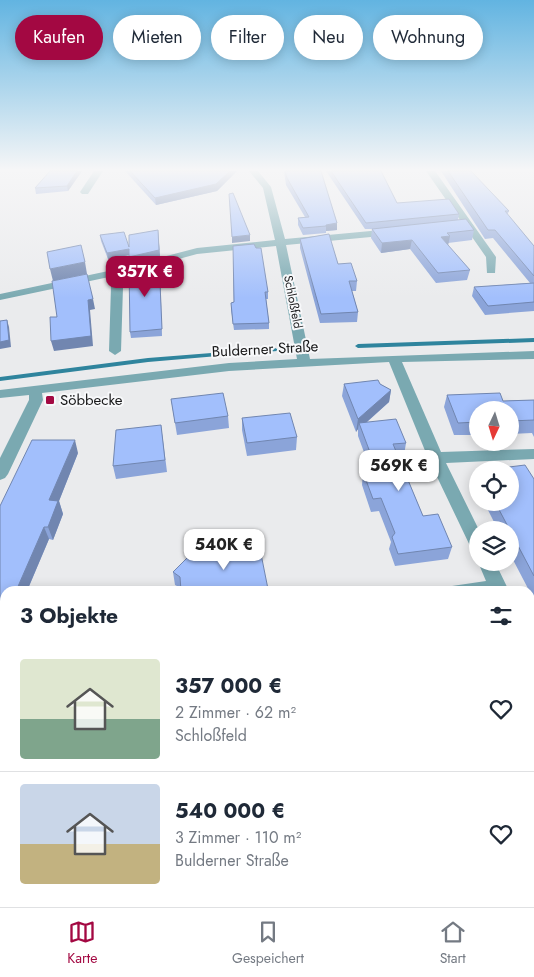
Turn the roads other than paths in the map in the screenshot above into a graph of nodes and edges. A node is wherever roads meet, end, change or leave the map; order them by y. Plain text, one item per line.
1 (274, 213) edge
2 (454, 213) edge
3 (408, 230) edge
4 (281, 243) junction
5 (491, 271) dead end
6 (114, 273) junction
7 (0, 297) edge
8 (115, 351) dead end
9 (534, 354) edge
10 (394, 358) junction
11 (304, 362) junction
12 (35, 389) junction
13 (0, 394) edge
14 (534, 454) edge
15 (436, 458) junction
16 (0, 474) edge
17 (469, 526) edge
18 (490, 571) edge
19 (498, 586) edge

1 - 4 street, Schloßfeld
2 - 5 street
3 - 4 street
4 - 6 street
4 - 11 street, Schloßfeld
6 - 7 street
6 - 8 street
9 - 10 street, Bulderner Straße
10 - 11 street, Bulderner Straße
10 - 15 street
11 - 12 street, Bulderner Straße
12 - 13 street, Bulderner Straße
12 - 16 street
14 - 15 street
15 - 17 street
18 - 19 street

